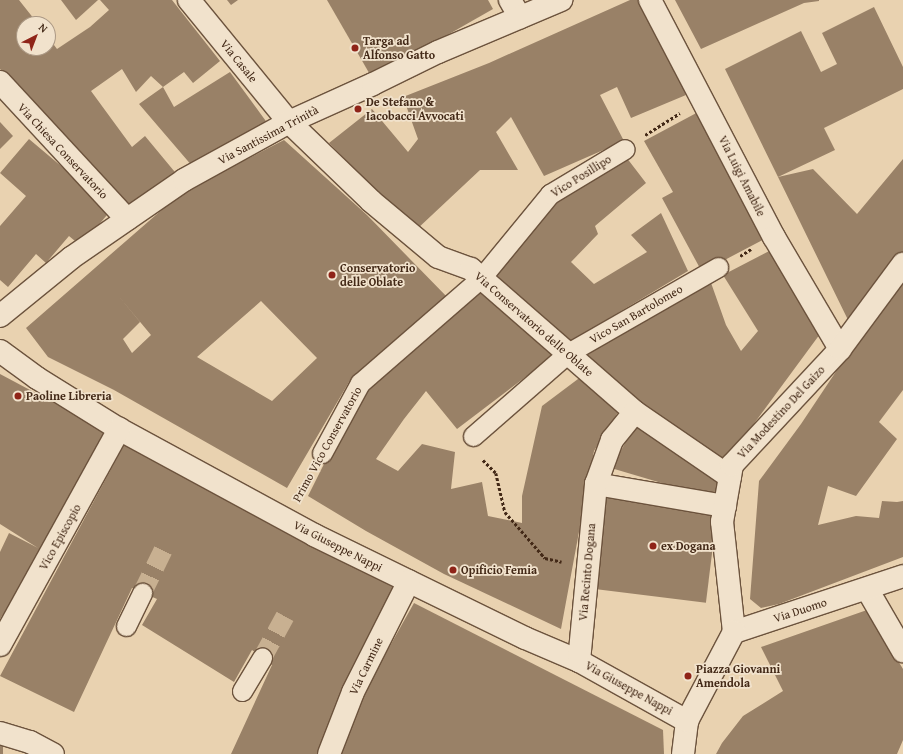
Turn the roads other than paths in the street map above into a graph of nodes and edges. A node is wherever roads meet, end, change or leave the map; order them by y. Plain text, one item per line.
1 (189, 0) edge
2 (562, 0) edge
3 (650, 0) edge
4 (515, 9) edge
5 (0, 82) edge
6 (288, 122) junction
7 (625, 149) road end
8 (127, 219) junction
9 (903, 264) edge
10 (718, 267) road end
11 (481, 278) junction
12 (0, 316) edge
13 (840, 349) junction
14 (0, 351) edge
15 (568, 353) junction
16 (635, 412) junction
17 (119, 429) junction
18 (473, 436) road end
19 (322, 453) road end
20 (730, 477) junction
21 (596, 484) junction
22 (725, 506) junction
23 (903, 576) edge
24 (409, 581) junction
25 (867, 589) junction
26 (142, 593) tunnel mouth
27 (126, 626) dead end
28 (734, 632) junction
29 (0, 644) edge
30 (903, 651) edge
31 (262, 658) tunnel mouth
32 (579, 661) junction
33 (242, 691) dead end
34 (687, 721) junction
35 (0, 733) edge
36 (53, 754) edge
37 (329, 754) edge
38 (683, 754) edge

1 - 6 street, Via Casale
2 - 4 street, Via Santissima Trinità
3 - 13 street, Via Luigi Amabile
4 - 6 street, Via Santissima Trinità
5 - 8 street, Via Chiesa Conservatorio
6 - 8 street, Via Santissima Trinità
6 - 11 street, Via Conservatorio delle Oblate
7 - 11 street, Vico Posillipo
8 - 12 street, Via Santissima Trinità
9 - 13 street, Via Modestino Del Gaizo
10 - 15 street, Vico San Bartolomeo
11 - 15 street, Via Conservatorio delle Oblate
11 - 19 street, Primo Vico Conservatorio
13 - 20 street, Via Modestino Del Gaizo
14 - 17 street, Via Giuseppe Nappi
15 - 16 street, Via Conservatorio delle Oblate
15 - 18 street, Vico San Bartolomeo
16 - 20 street, Via Conservatorio delle Oblate
16 - 21 street, Via Recinto Dogana
17 - 24 street, Via Giuseppe Nappi
17 - 29 street, Vico Episcopio
20 - 22 street, Via Modestino Del Gaizo
21 - 22 street
21 - 32 street, Via Recinto Dogana
22 - 28 street, Via Modestino Del Gaizo
23 - 25 street, Via Duomo
24 - 32 street, Via Giuseppe Nappi
24 - 37 street, Via Carmine
25 - 28 street, Via Duomo
25 - 30 street
26 - 27 street
28 - 34 street
31 - 33 street
32 - 34 street, Via Giuseppe Nappi
34 - 38 street
35 - 36 street

